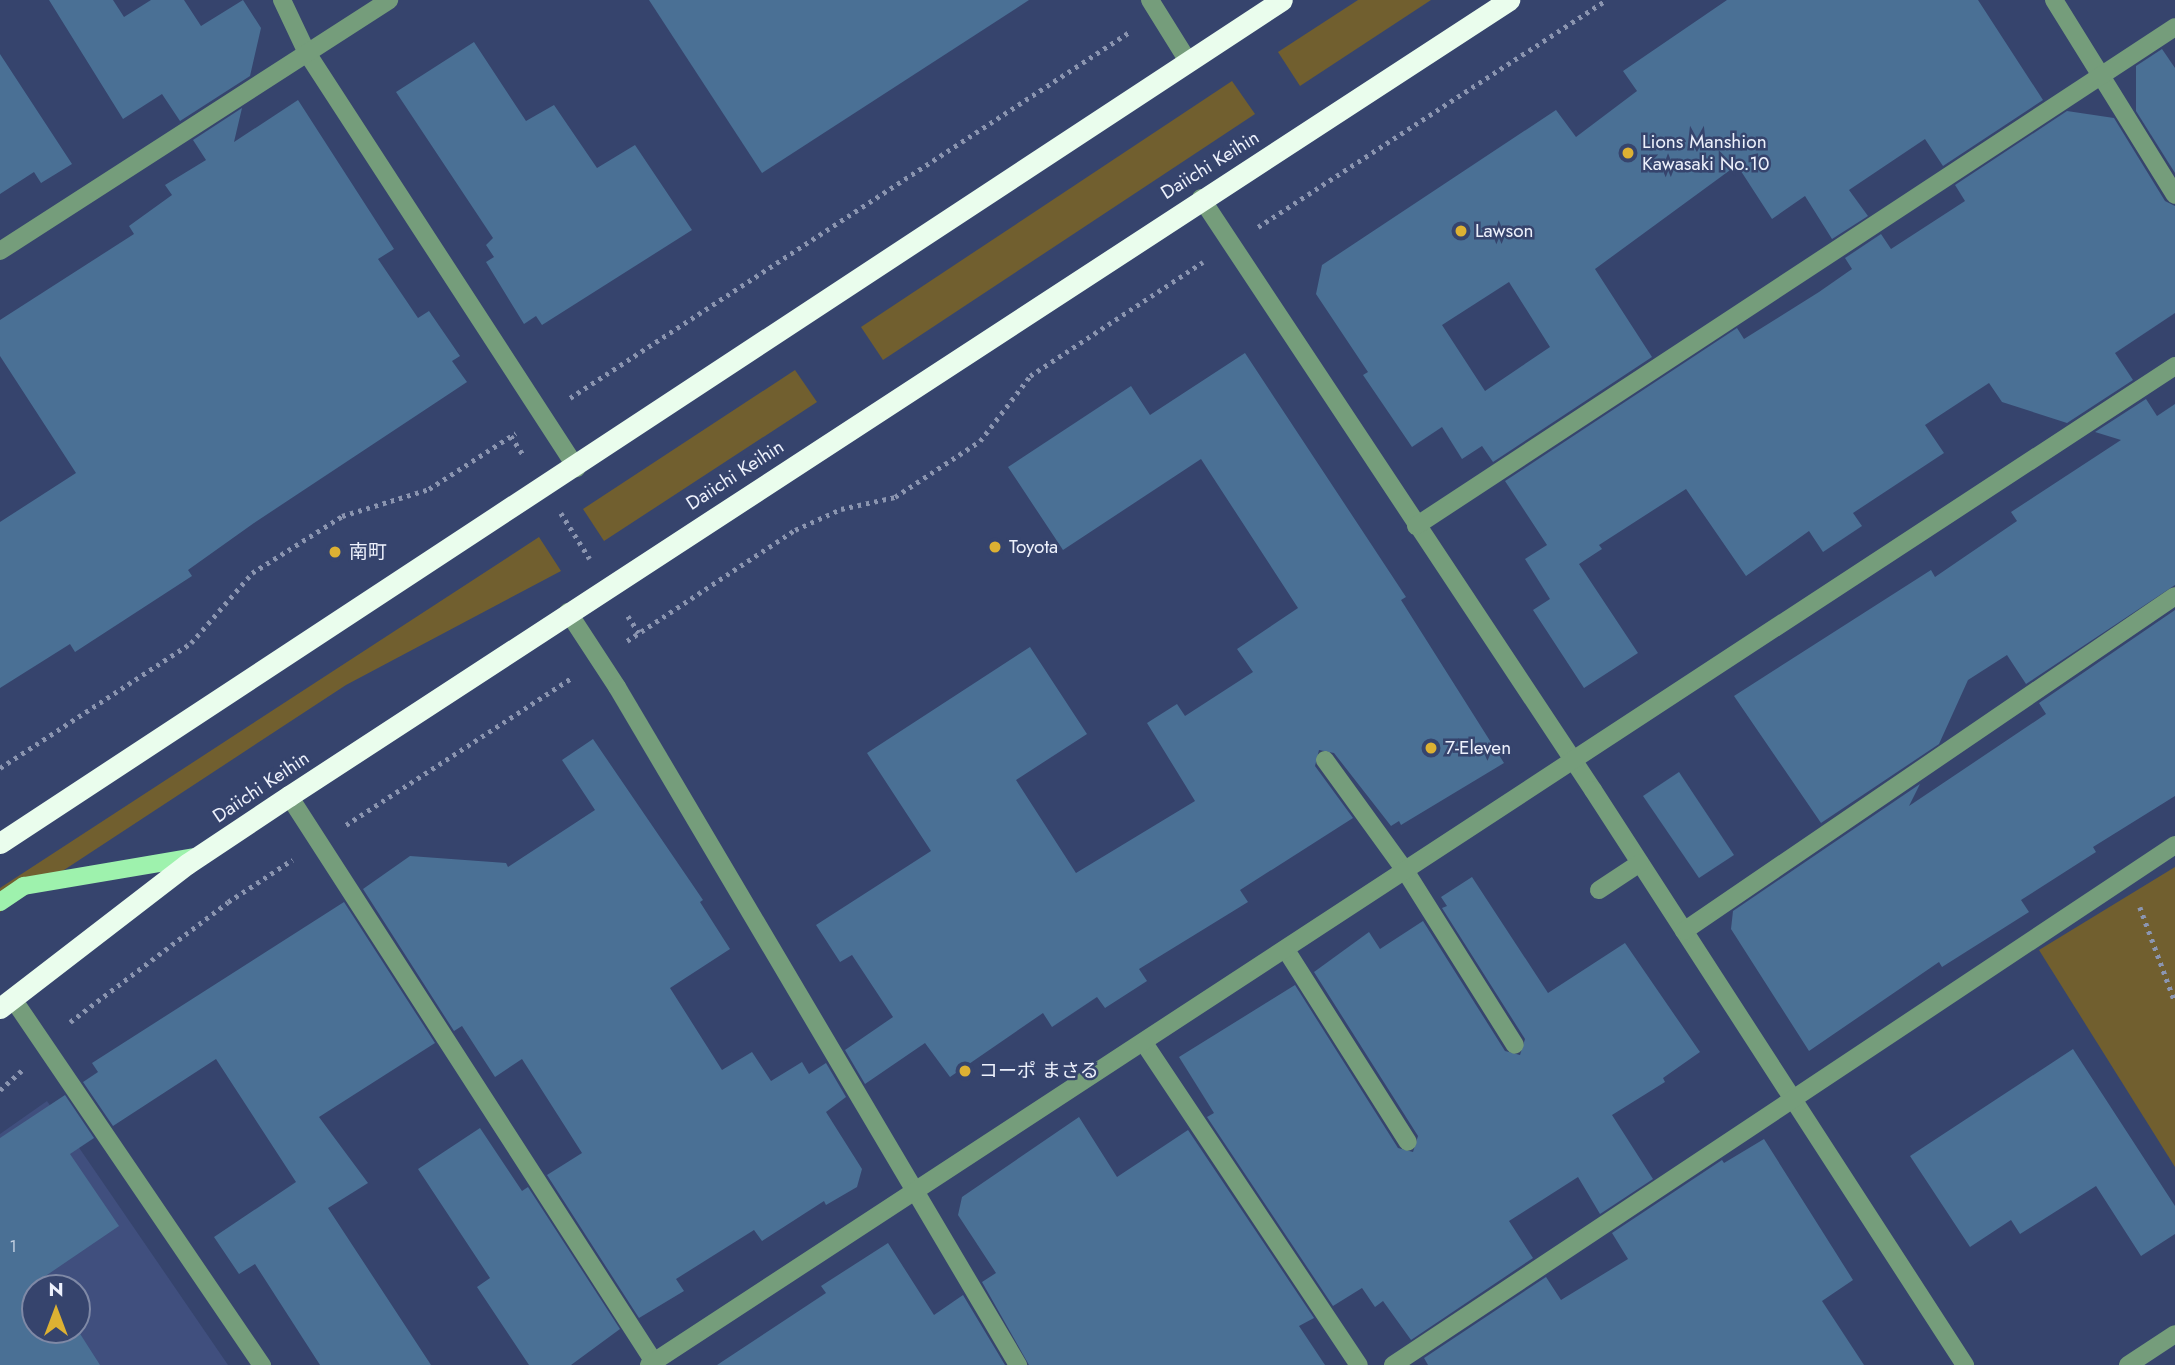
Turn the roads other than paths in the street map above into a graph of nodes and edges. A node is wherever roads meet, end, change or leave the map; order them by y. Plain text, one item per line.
1 (282, 0) edge
2 (389, 0) edge
3 (1282, 0) edge
4 (1509, 0) edge
5 (2054, 0) edge
6 (1154, 7) edge
7 (2175, 27) edge
8 (307, 52) junction
9 (1188, 61) junction
10 (2101, 75) junction
11 (2175, 195) edge
12 (1201, 198) junction
13 (0, 251) edge
14 (2175, 366) edge
15 (576, 468) junction
16 (1416, 526) junction
17 (2175, 596) edge
18 (568, 612) junction
19 (1325, 760) dead end
20 (1575, 762) junction
21 (289, 796) junction
22 (0, 844) edge
23 (2175, 845) edge
24 (200, 856) junction
25 (1640, 863) junction
26 (1405, 872) junction
27 (1599, 890) dead end
28 (0, 902) edge
29 (1684, 931) junction
30 (1286, 950) junction
31 (7, 1003) edge
32 (1144, 1043) junction
33 (1515, 1045) dead end
34 (1793, 1099) junction
35 (1408, 1142) dead end
36 (918, 1193) junction
37 (2175, 1334) edge
38 (653, 1364) edge
39 (262, 1365) edge
40 (1018, 1365) edge
41 (1359, 1365) edge
42 (1393, 1365) edge
43 (1965, 1365) edge
44 (2128, 1365) edge

1 - 8 street
2 - 8 street
3 - 9 highway
4 - 12 highway, Daiichi Keihin
5 - 10 street
6 - 9 street
7 - 10 street
8 - 13 street
8 - 15 street
9 - 15 highway
10 - 11 street
10 - 16 street
12 - 16 street
12 - 18 highway, Daiichi Keihin
14 - 20 street
15 - 22 highway
16 - 20 street
17 - 29 street
18 - 21 highway, Daiichi Keihin
18 - 36 street
19 - 26 street
20 - 25 street
20 - 26 street
21 - 24 highway, Daiichi Keihin
21 - 38 street
23 - 34 street
24 - 28 main road
24 - 31 highway, Daiichi Keihin
25 - 27 street
25 - 29 street
26 - 30 street
26 - 33 street
29 - 34 street
30 - 32 street
30 - 35 street
31 - 39 street
32 - 36 street
32 - 41 street
34 - 42 street
34 - 43 street
36 - 38 street
36 - 40 street
37 - 44 street

